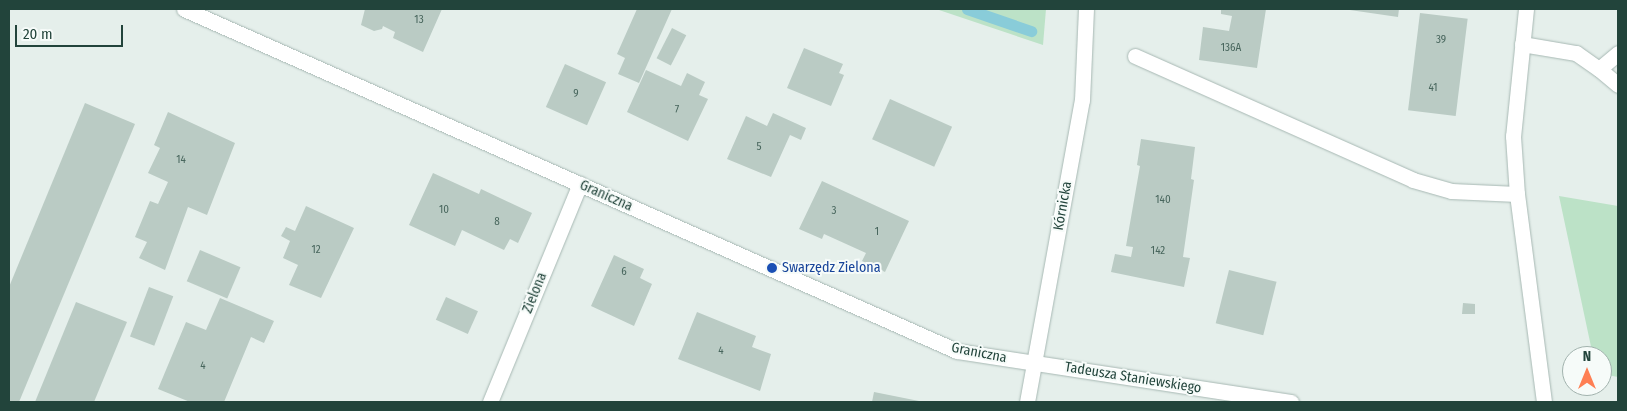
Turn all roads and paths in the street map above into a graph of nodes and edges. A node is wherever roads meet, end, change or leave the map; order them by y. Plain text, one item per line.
1 (184, 9) edge
2 (1086, 9) edge
3 (1526, 9) edge
4 (1522, 44) junction
5 (1618, 52) edge
6 (1135, 56) dead end
7 (1599, 69) junction
8 (1618, 85) edge
9 (580, 184) junction
10 (1517, 194) junction
11 (1034, 363) junction
12 (490, 402) edge
13 (1027, 402) edge
14 (1291, 402) edge
15 (1544, 402) edge

1 - 9 street, Graniczna
2 - 11 street, Kórnicka
3 - 4 street
4 - 7 street
4 - 10 street
5 - 7 street
6 - 10 street
7 - 8 street
9 - 11 street, Graniczna
9 - 12 street, Zielona
10 - 15 street
11 - 13 street, Kórnicka
11 - 14 street, Tadeusza Staniewskiego

